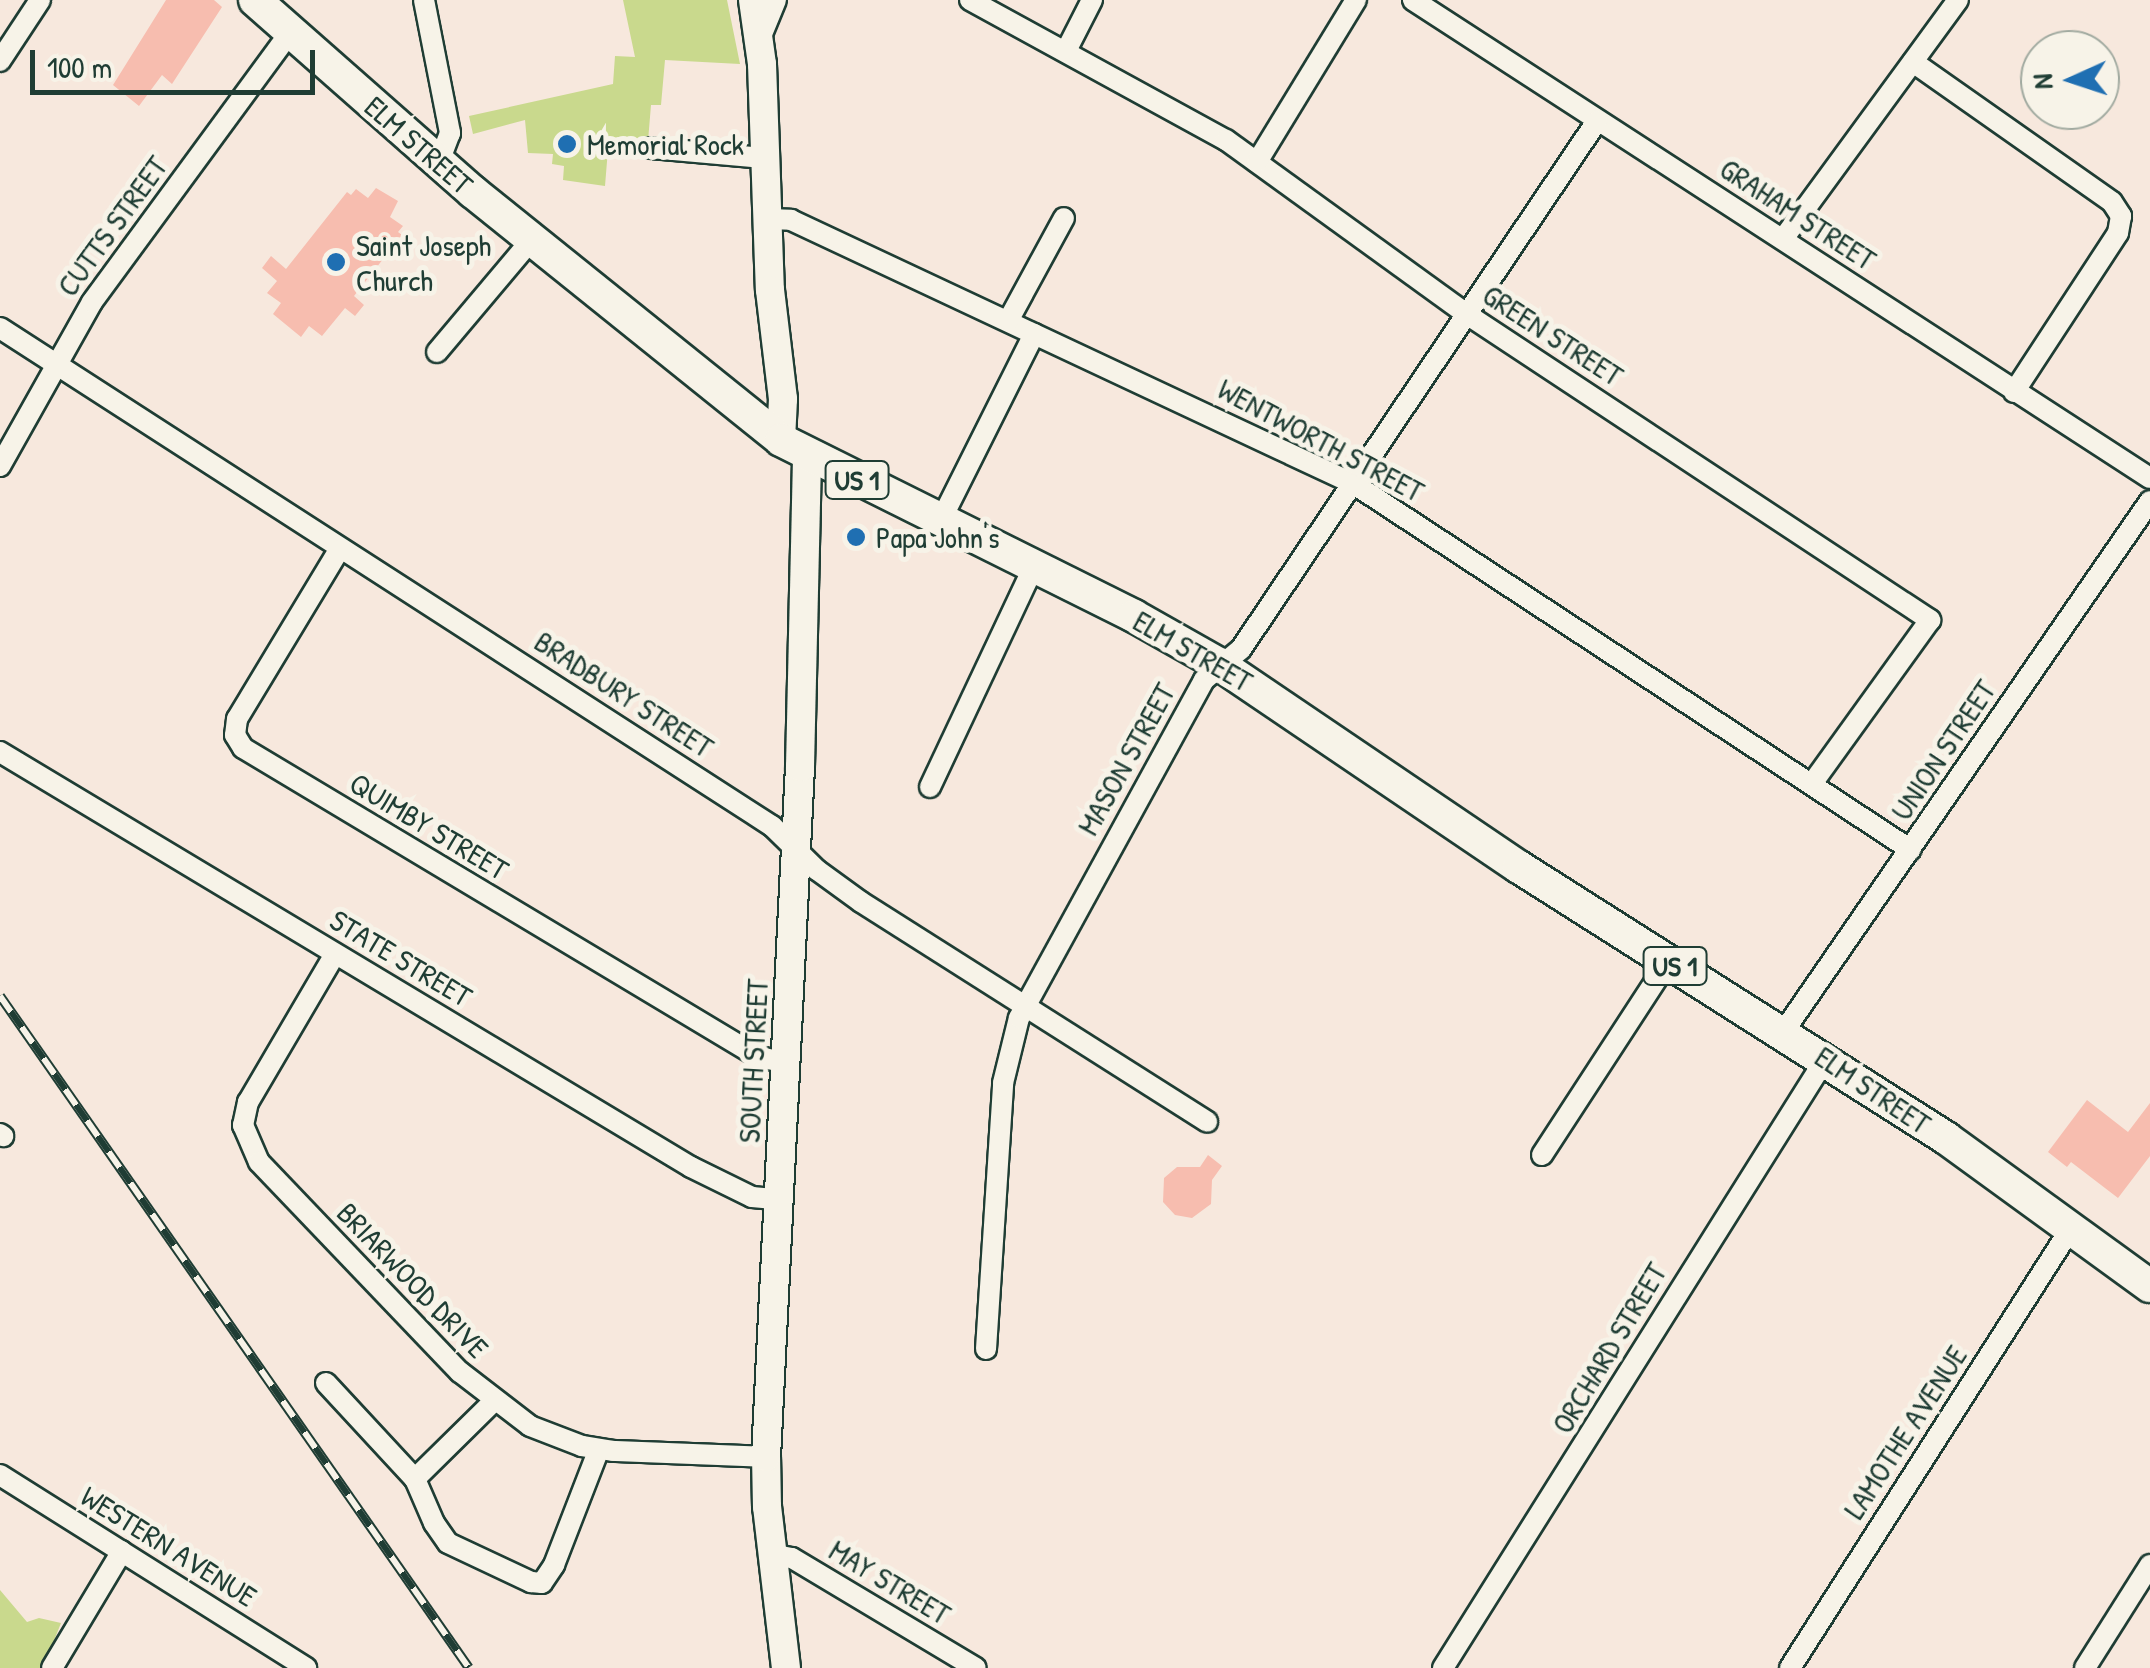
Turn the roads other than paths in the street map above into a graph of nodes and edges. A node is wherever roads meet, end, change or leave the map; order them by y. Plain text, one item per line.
1 (40, 0) edge
2 (256, 0) edge
3 (424, 0) edge
4 (753, 0) edge
5 (776, 0) edge
6 (970, 0) edge
7 (1092, 0) edge
8 (1356, 0) edge
9 (1413, 0) edge
10 (1958, 0) edge
11 (291, 31) junction
12 (760, 39) junction
13 (1066, 50) junction
14 (0, 61) edge
15 (1913, 62) junction
16 (1598, 121) junction
17 (651, 148) dead end
18 (764, 158) junction
19 (1258, 162) junction
20 (438, 164) junction
21 (1064, 218) dead end
22 (767, 220) junction
23 (532, 239) junction
24 (1784, 239) junction
25 (1468, 316) junction
26 (1008, 322) junction
27 (0, 328) edge
28 (1034, 334) junction
29 (436, 352) dead end
30 (55, 363) junction
31 (2014, 392) junction
32 (794, 448) junction
33 (0, 466) edge
34 (2150, 478) edge
35 (1354, 484) junction
36 (2150, 500) edge
37 (941, 520) junction
38 (339, 550) junction
39 (1034, 566) junction
40 (1219, 664) junction
41 (0, 752) edge
42 (1813, 782) junction
43 (930, 787) dead end
44 (796, 846) junction
45 (1911, 850) junction
46 (335, 954) junction
47 (1668, 962) junction
48 (1025, 1006) junction
49 (1784, 1032) junction
50 (1826, 1058) junction
51 (786, 1063) junction
52 (1207, 1122) dead end
53 (1542, 1155) dead end
54 (778, 1199) junction
55 (2071, 1228) junction
56 (2150, 1286) edge
57 (986, 1349) dead end
58 (326, 1383) dead end
59 (492, 1402) junction
60 (598, 1449) junction
61 (766, 1457) junction
62 (0, 1475) edge
63 (415, 1478) junction
64 (122, 1551) junction
65 (771, 1554) junction
66 (2150, 1565) edge
67 (52, 1668) edge
68 (306, 1668) edge
69 (786, 1668) edge
70 (976, 1668) edge
71 (1443, 1668) edge
72 (1790, 1668) edge
73 (2085, 1668) edge

1 - 14 street
2 - 11 main road, ELM STREET / US 1
3 - 20 street
4 - 12 street, SOUTH STREET
5 - 12 street
6 - 13 street, GREEN STREET
7 - 13 street
8 - 19 street
9 - 16 street, GRAHAM STREET
10 - 15 street
11 - 20 main road, ELM STREET / US 1
11 - 30 street, CUTTS STREET
12 - 18 street, SOUTH STREET
13 - 19 street, GREEN STREET
15 - 24 street
15 - 31 street
16 - 24 street, GRAHAM STREET
16 - 25 street, MASON STREET
17 - 18 street
18 - 22 street, SOUTH STREET
19 - 25 street, GREEN STREET
20 - 23 main road, ELM STREET / US 1
21 - 26 street
22 - 26 street, WENTWORTH STREET
22 - 32 street, SOUTH STREET
23 - 29 street
23 - 32 main road, ELM STREET / US 1
24 - 31 street, GRAHAM STREET
25 - 35 street, MASON STREET
25 - 42 street, GREEN STREET
26 - 28 street, WENTWORTH STREET
27 - 30 street, BRADBURY STREET
28 - 35 street, WENTWORTH STREET
28 - 37 street
30 - 33 street, CUTTS STREET
30 - 38 street, BRADBURY STREET
31 - 34 street, GRAHAM STREET
32 - 37 main road, ELM STREET / US 1
32 - 44 street, SOUTH STREET
35 - 40 street, MASON STREET
35 - 42 street, WENTWORTH STREET
36 - 45 street, UNION STREET
37 - 39 main road, ELM STREET / US 1
38 - 44 street, BRADBURY STREET
38 - 51 street, QUIMBY STREET
39 - 40 main road, ELM STREET / US 1
39 - 43 street
40 - 47 main road, ELM STREET / US 1
40 - 48 street, MASON STREET
41 - 46 street, STATE STREET
42 - 45 street, WENTWORTH STREET
44 - 48 street, BRADBURY STREET
44 - 51 street, SOUTH STREET
45 - 49 street, UNION STREET
46 - 54 street, STATE STREET
46 - 59 street, BRIARWOOD DRIVE
47 - 49 main road, ELM STREET / US 1
47 - 53 street
48 - 52 street, BRADBURY STREET
48 - 57 street, MASON STREET
49 - 50 main road, ELM STREET / US 1
50 - 55 main road, ELM STREET / US 1
50 - 71 street, ORCHARD STREET
51 - 54 street, SOUTH STREET
54 - 61 street, SOUTH STREET
55 - 56 main road, ELM STREET / US 1
55 - 72 street, LAMOTHE AVENUE
58 - 63 street
59 - 60 street, BRIARWOOD DRIVE
59 - 63 street
60 - 61 street, BRIARWOOD DRIVE
60 - 63 street
61 - 65 street, SOUTH STREET
62 - 64 street, WESTERN AVENUE
64 - 67 street
64 - 68 street, WESTERN AVENUE
65 - 69 street, SOUTH STREET
65 - 70 street, MAY STREET
66 - 73 street

